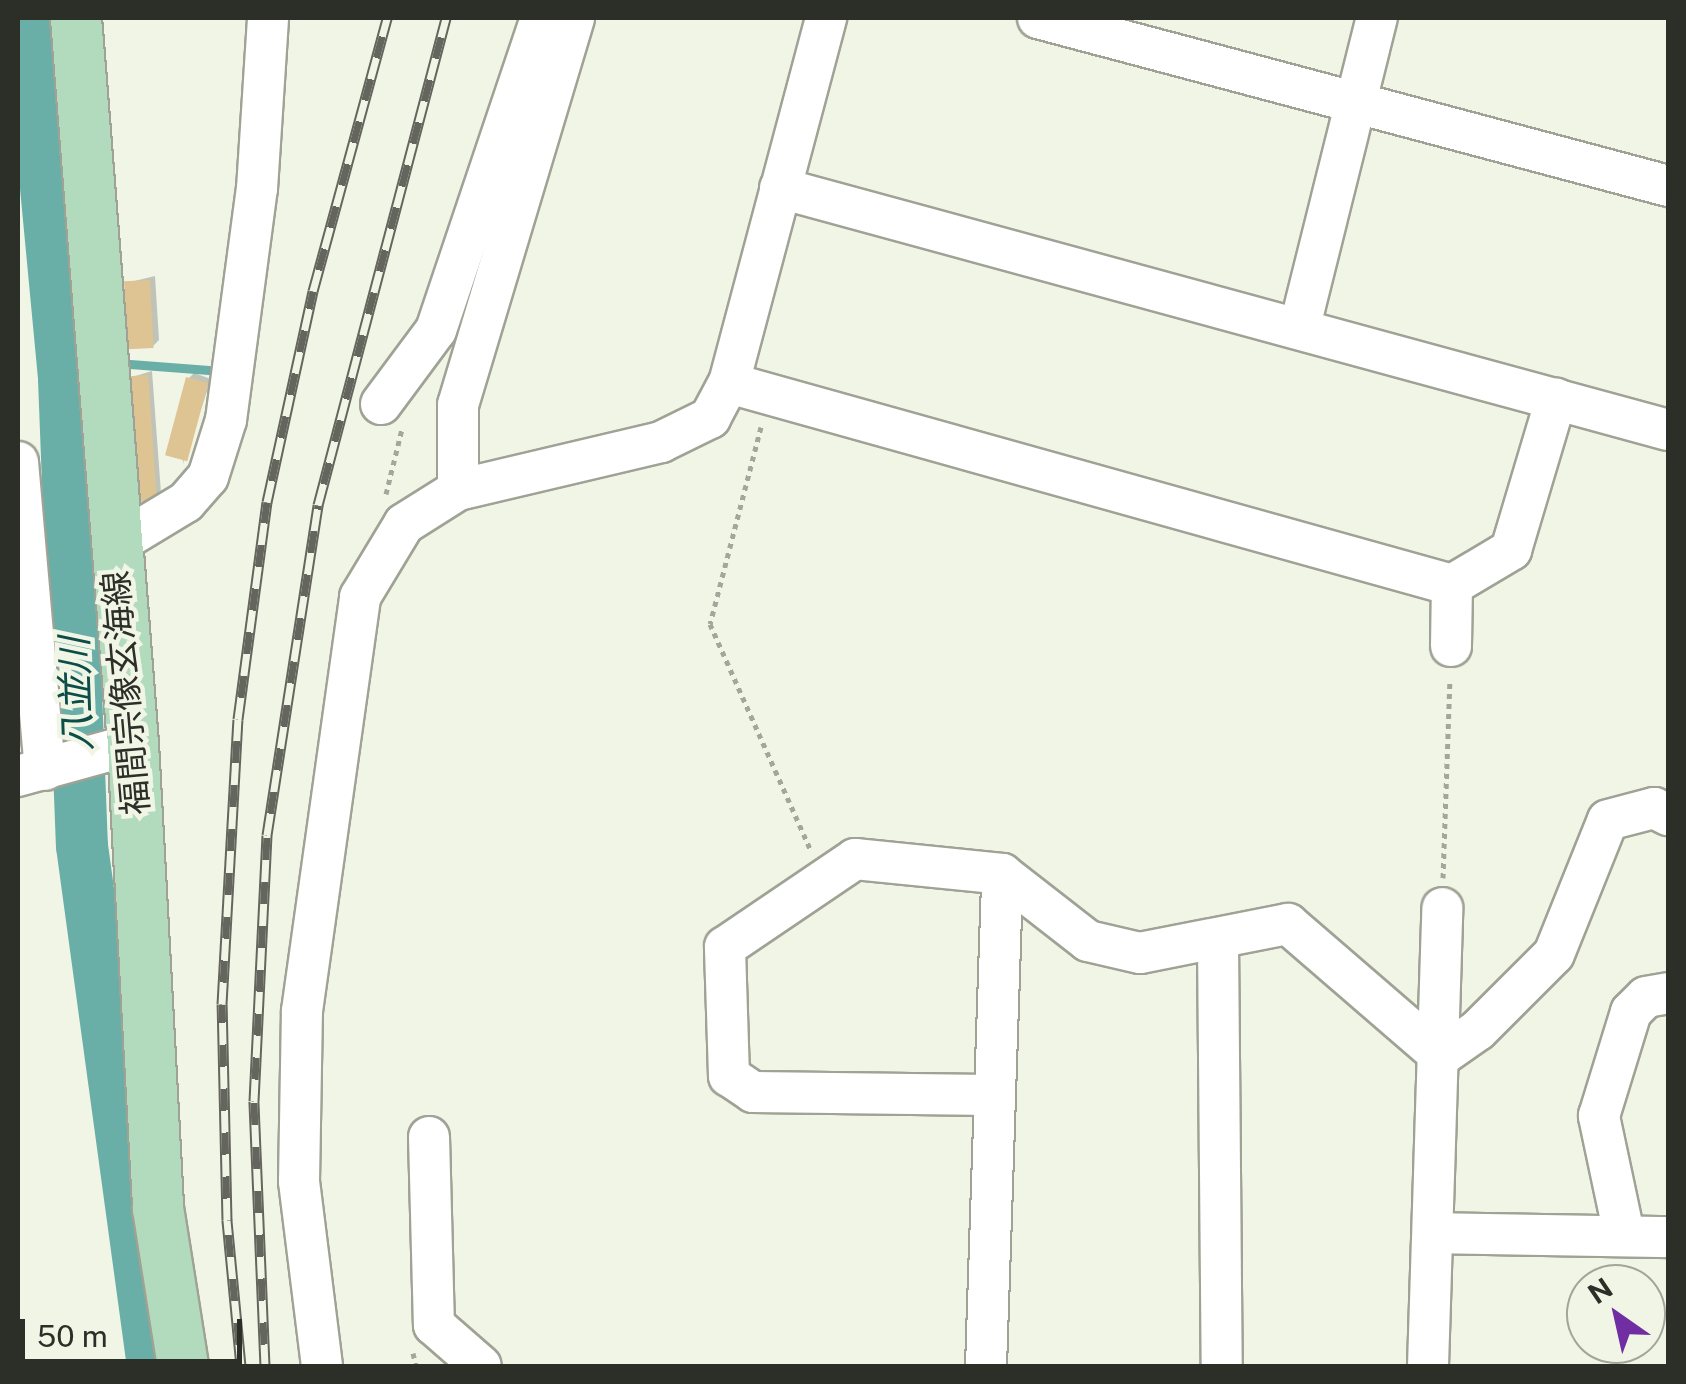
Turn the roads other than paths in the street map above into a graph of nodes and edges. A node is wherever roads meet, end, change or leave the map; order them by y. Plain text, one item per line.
1 (76, 18) edge
2 (268, 18) edge
3 (542, 18) edge
4 (574, 18) edge
5 (826, 18) edge
6 (1038, 18) edge
7 (1378, 18) edge
8 (1355, 101) junction
9 (1668, 186) edge
10 (780, 188) junction
11 (1300, 326) junction
12 (728, 383) junction
13 (1556, 399) junction
14 (392, 417) road end
15 (1668, 430) edge
16 (18, 462) edge
17 (458, 490) junction
18 (113, 546) junction
19 (1452, 585) junction
20 (1452, 646) road end
21 (120, 748) junction
22 (39, 771) edge
23 (1668, 815) edge
24 (1002, 874) junction
25 (1441, 923) road end
26 (1218, 941) junction
27 (1668, 993) edge
28 (1440, 1056) junction
29 (991, 1095) junction
30 (428, 1137) dead end
31 (1432, 1234) junction
32 (1624, 1234) junction
33 (1668, 1238) edge
34 (183, 1366) edge
35 (322, 1366) edge
36 (481, 1366) edge
37 (986, 1366) edge
38 (1222, 1366) edge
39 (1428, 1366) edge

1 - 18 main road, 福間宗像玄海線
2 - 18 street
3 - 14 street
4 - 17 street
5 - 10 street
6 - 8 street
7 - 8 street
8 - 9 street
8 - 11 street
10 - 11 street
10 - 12 street
11 - 13 street
12 - 17 street
12 - 19 street
13 - 15 street
13 - 19 street
16 - 22 street
17 - 35 street
18 - 21 main road, 福間宗像玄海線
19 - 20 street
21 - 22 street
21 - 34 main road, 福間宗像玄海線
23 - 28 street
24 - 26 street
24 - 29 street
24 - 29 street
25 - 28 street
26 - 28 street
26 - 38 street
27 - 32 street
28 - 31 street
29 - 37 street
30 - 36 street
31 - 32 street
31 - 39 street
32 - 33 street

